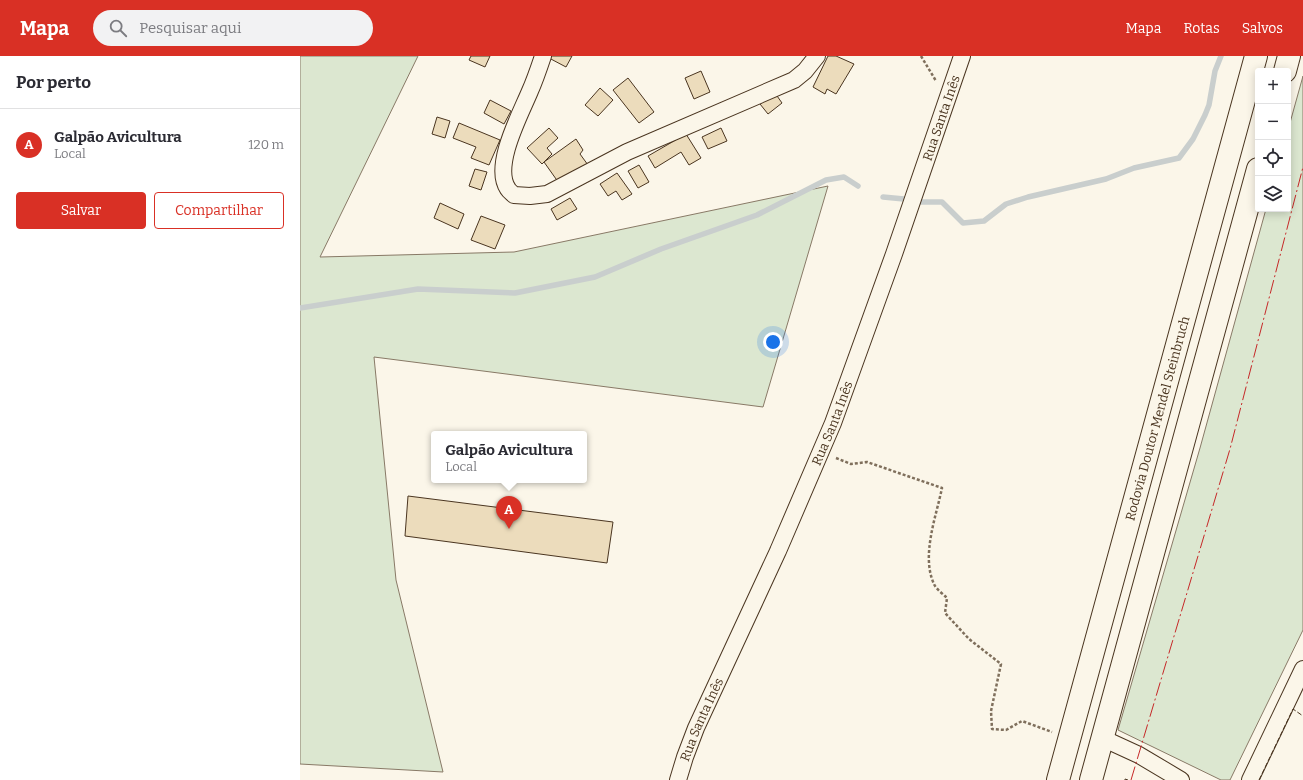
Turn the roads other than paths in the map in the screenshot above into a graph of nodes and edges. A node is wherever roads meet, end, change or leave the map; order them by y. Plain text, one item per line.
1 (543, 56) edge
2 (817, 56) edge
3 (962, 56) edge
4 (1256, 56) edge
5 (1289, 56) edge
6 (1286, 68) edge
7 (1256, 176) edge
8 (1303, 669) edge
9 (1102, 738) junction
10 (678, 780) edge
11 (1058, 780) edge
12 (1091, 780) edge
13 (1181, 780) edge
14 (1250, 780) edge

1 - 2 street
3 - 10 street, Rua Santa Inês
4 - 11 highway, Rodovia Doutor Mendel Steinbruch
5 - 6 highway
7 - 9 highway
8 - 14 street
9 - 12 highway
9 - 13 street

